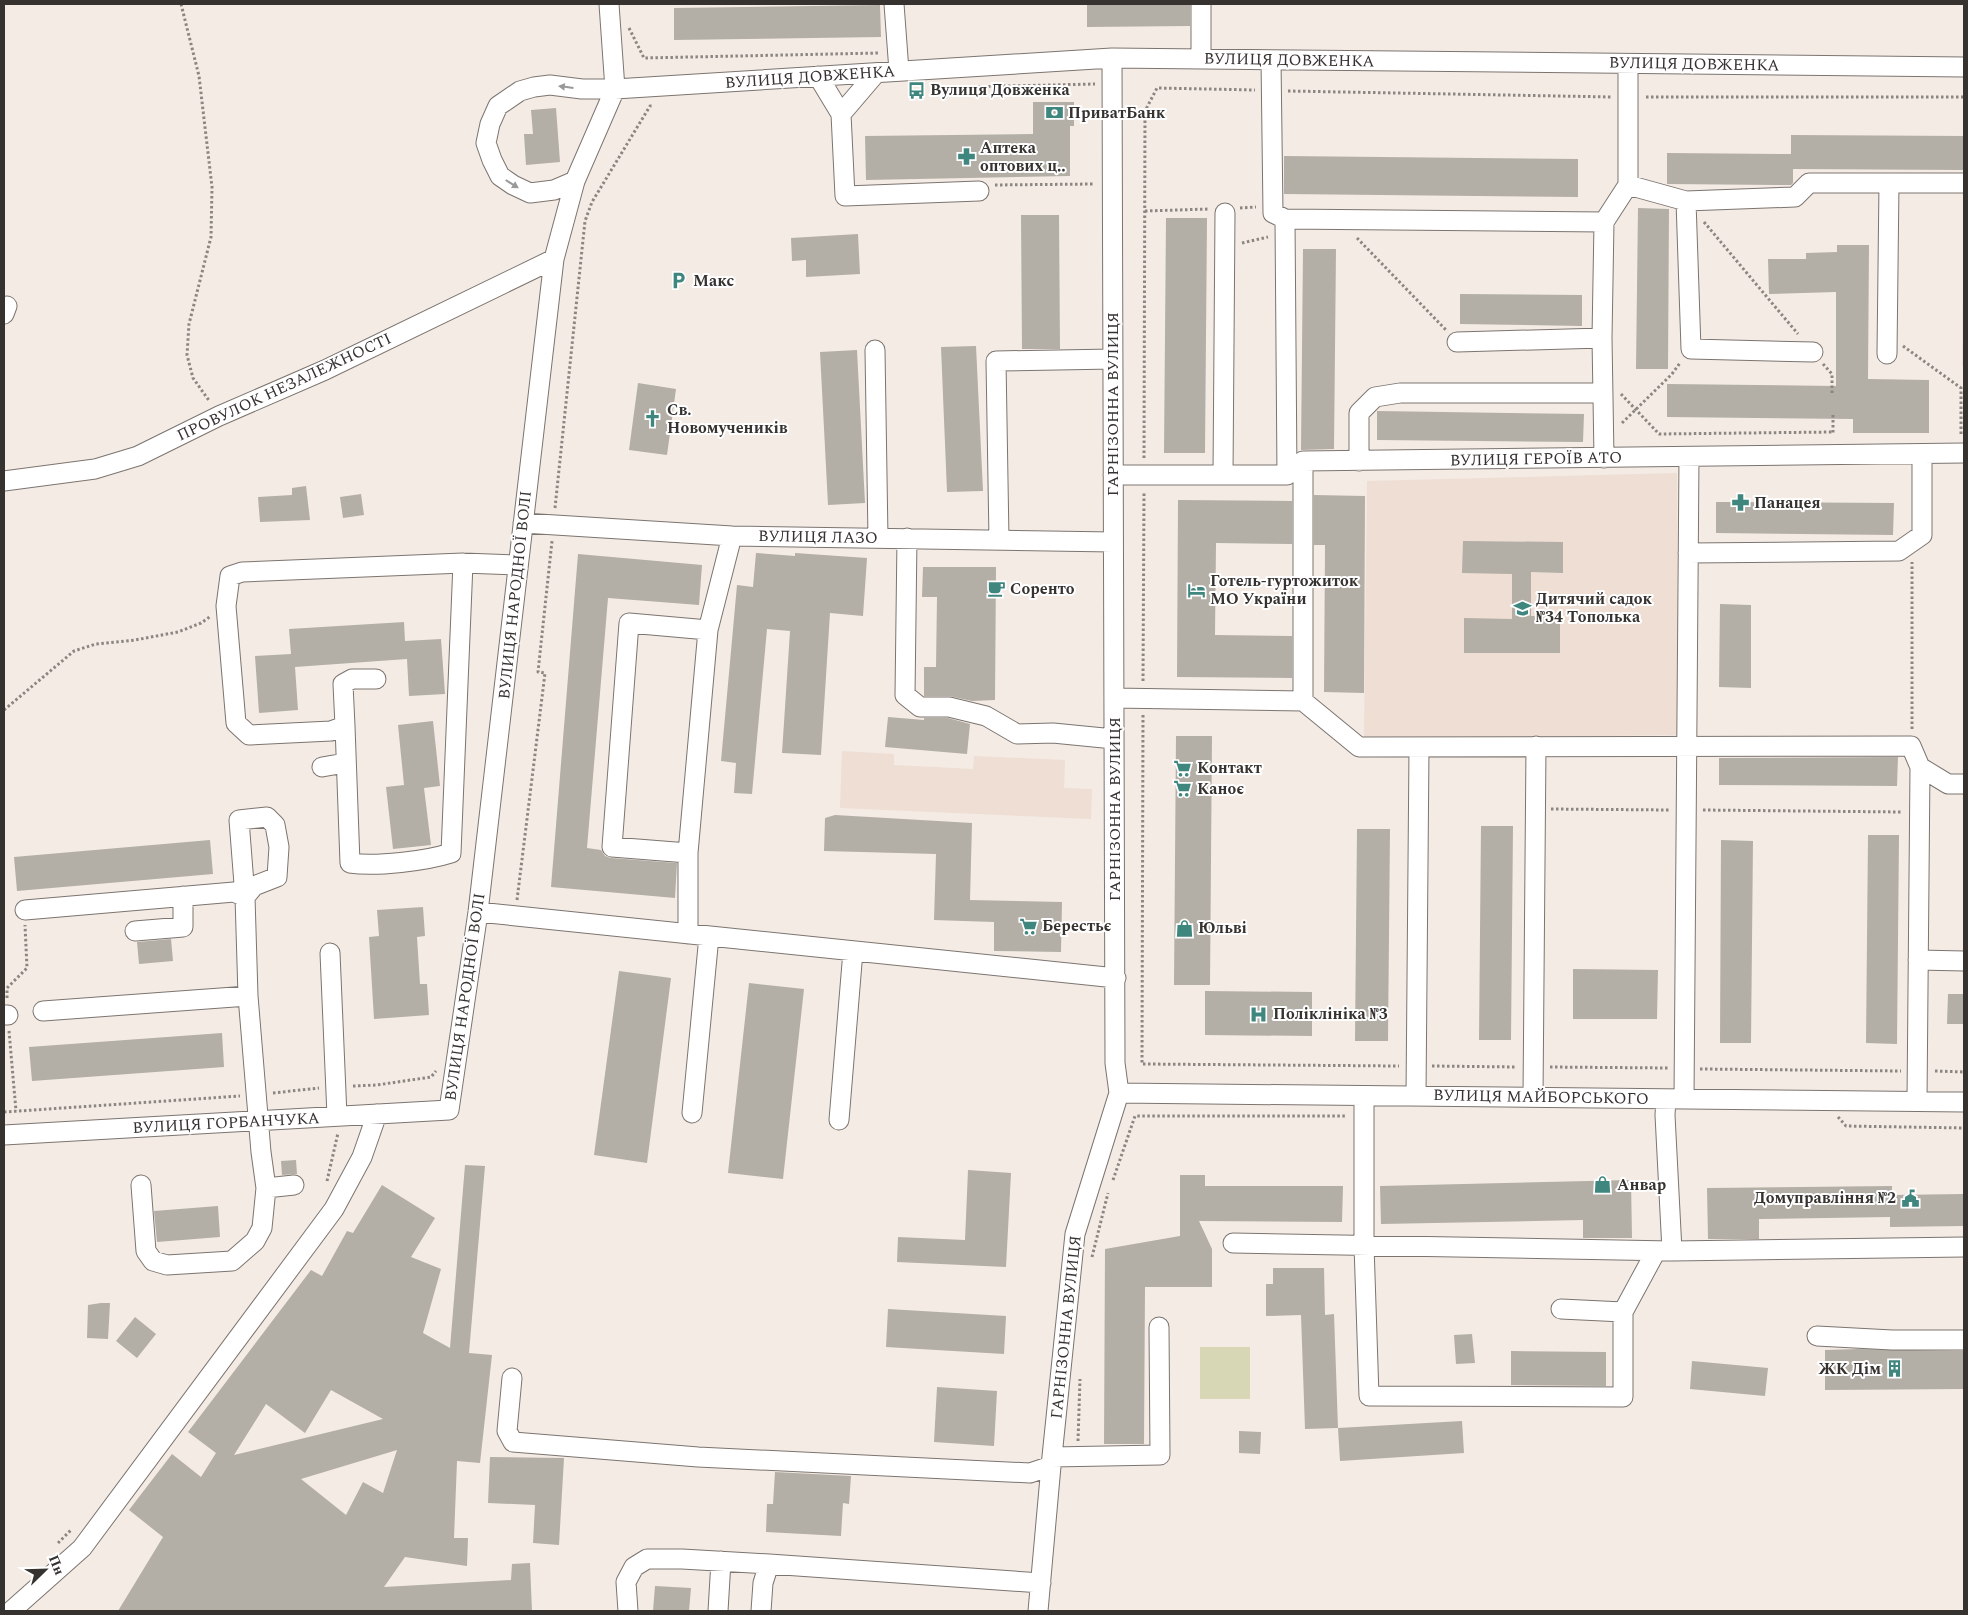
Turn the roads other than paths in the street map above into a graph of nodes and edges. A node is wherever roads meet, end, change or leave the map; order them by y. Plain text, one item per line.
1 (609, 4) edge
2 (894, 4) edge
3 (1201, 4) edge
4 (1112, 58) junction
5 (1201, 59) junction
6 (1271, 60) junction
7 (1628, 64) junction
8 (1964, 67) edge
9 (898, 72) junction
10 (876, 73) junction
11 (818, 76) junction
12 (615, 89) junction
13 (841, 114) junction
14 (575, 180) junction
15 (1888, 183) junction
16 (1964, 183) edge
17 (1628, 185) junction
18 (979, 192) road end
19 (1686, 200) junction
20 (1225, 214) dead end
21 (1604, 222) junction
22 (1285, 226) junction
23 (554, 259) junction
24 (1602, 338) junction
25 (1457, 342) road end
26 (875, 350) dead end
27 (1812, 352) road end
28 (1887, 354) dead end
29 (1113, 359) junction
30 (1603, 384) junction
31 (1922, 454) junction
32 (1963, 454) edge
33 (1689, 457) junction
34 (1604, 458) junction
35 (1303, 461) junction
36 (1359, 461) junction
37 (1223, 475) junction
38 (1287, 475) junction
39 (1113, 476) junction
40 (4, 480) edge
41 (524, 523) junction
42 (732, 536) junction
43 (878, 538) junction
44 (907, 538) junction
45 (999, 540) junction
46 (1113, 542) junction
47 (1688, 553) junction
48 (463, 563) junction
49 (518, 565) junction
50 (708, 630) junction
51 (376, 679) dead end
52 (1114, 698) junction
53 (1303, 701) junction
54 (345, 726) junction
55 (1114, 739) junction
56 (1686, 745) junction
57 (1536, 746) junction
58 (1419, 748) junction
59 (346, 764) junction
60 (322, 767) dead end
61 (1920, 767) junction
62 (1964, 784) edge
63 (688, 853) junction
64 (183, 896) junction
65 (25, 910) road end
66 (478, 912) junction
67 (135, 931) dead end
68 (688, 934) junction
69 (709, 936) junction
70 (853, 951) junction
71 (330, 953) dead end
72 (1918, 960) junction
73 (1964, 961) edge
74 (1116, 978) junction
75 (248, 996) junction
76 (43, 1011) dead end
77 (1119, 1093) junction
78 (1364, 1096) junction
79 (1416, 1096) junction
80 (1533, 1097) junction
81 (1675, 1099) junction
82 (1917, 1101) junction
83 (1964, 1102) edge
84 (449, 1110) joint
85 (692, 1113) dead end
86 (378, 1114) junction
87 (337, 1116) junction
88 (840, 1120) dead end
89 (258, 1121) junction
90 (4, 1135) edge
91 (141, 1184) dead end
92 (294, 1185) dead end
93 (266, 1188) junction
94 (1233, 1243) dead end
95 (1364, 1245) junction
96 (1964, 1247) edge
97 (1664, 1251) junction
98 (1561, 1309) dead end
99 (1623, 1312) junction
100 (1159, 1327) dead end
101 (1817, 1336) dead end
102 (1964, 1340) edge
103 (512, 1378) dead end
104 (1051, 1461) junction
105 (721, 1562) junction
106 (769, 1564) junction
107 (1041, 1583) junction
108 (11, 1611) edge
109 (628, 1611) edge
110 (718, 1611) edge
111 (761, 1611) edge
112 (1038, 1611) edge

1 - 12 street
2 - 9 street
3 - 5 street
4 - 5 street, ВУЛИЦЯ ДОВЖЕНКА
4 - 9 street, ВУЛИЦЯ ДОВЖЕНКА
4 - 29 street, ГАРНІЗОННА ВУЛИЦЯ
5 - 6 street, ВУЛИЦЯ ДОВЖЕНКА
6 - 7 street, ВУЛИЦЯ ДОВЖЕНКА
6 - 22 street
7 - 8 street, ВУЛИЦЯ ДОВЖЕНКА
7 - 17 street
9 - 10 street, ВУЛИЦЯ ДОВЖЕНКА
10 - 11 street, ВУЛИЦЯ ДОВЖЕНКА
10 - 13 street
11 - 12 street, ВУЛИЦЯ ДОВЖЕНКА
11 - 13 street
12 - 14 street, ВУЛИЦЯ НАРОДНОЇ ВОЛІ
12 -> 14 street, ВУЛИЦЯ ДОВЖЕНКА
13 - 18 street
14 - 23 street, ВУЛИЦЯ НАРОДНОЇ ВОЛІ
15 - 16 street
15 - 19 street
15 - 28 street
17 - 19 street
17 - 21 street
19 - 27 street
20 - 37 street
21 - 22 street
21 - 24 street
22 - 38 street
23 - 40 street, ПРОВУЛОК НЕЗАЛЕЖНОСТІ
23 - 41 street, ВУЛИЦЯ НАРОДНОЇ ВОЛІ
24 - 25 street
24 - 30 street
26 - 43 street
29 - 39 street, ГАРНІЗОННА ВУЛИЦЯ
29 - 45 street
30 - 34 street
30 - 36 street
31 - 32 street, ВУЛИЦЯ ГЕРОЇВ АТО
31 - 33 street, ВУЛИЦЯ ГЕРОЇВ АТО
31 - 47 street
33 - 34 street, ВУЛИЦЯ ГЕРОЇВ АТО
33 - 47 street
34 - 36 street, ВУЛИЦЯ ГЕРОЇВ АТО
35 - 36 street, ВУЛИЦЯ ГЕРОЇВ АТО
35 - 38 street
35 - 53 street
37 - 38 street
37 - 39 street
39 - 46 street, ГАРНІЗОННА ВУЛИЦЯ
41 - 42 street, ВУЛИЦЯ ЛАЗО
41 - 49 street, ВУЛИЦЯ НАРОДНОЇ ВОЛІ
42 - 43 street, ВУЛИЦЯ ЛАЗО
42 - 50 street
43 - 44 street, ВУЛИЦЯ ЛАЗО
44 - 45 street, ВУЛИЦЯ ЛАЗО
44 - 55 street
45 - 46 street, ВУЛИЦЯ ЛАЗО
46 - 52 street, ГАРНІЗОННА ВУЛИЦЯ
47 - 56 street
48 - 49 street
48 - 54 street
48 - 59 street
49 - 66 street, ВУЛИЦЯ НАРОДНОЇ ВОЛІ
50 - 63 street
50 - 63 street
51 - 54 street
52 - 53 street
52 - 55 street, ГАРНІЗОННА ВУЛИЦЯ
53 - 58 street
54 - 59 street
55 - 74 street, ГАРНІЗОННА ВУЛИЦЯ
56 - 57 street
56 - 61 street
56 - 81 street
57 - 58 street
57 - 80 street
58 - 79 street
59 - 60 street
61 - 62 street
61 - 72 street
63 - 68 street
64 - 65 street
64 - 67 street
64 - 75 street
66 - 68 street
66 - 84 street, ВУЛИЦЯ НАРОДНОЇ ВОЛІ
68 - 69 street
69 - 70 street
69 - 85 street
70 - 74 street
70 - 88 street
71 - 87 street
72 - 73 street
72 - 82 street
74 - 77 street, ГАРНІЗОННА ВУЛИЦЯ
75 - 76 street
75 - 89 street
77 - 78 street, ВУЛИЦЯ МАЙБОРСЬКОГО
77 - 104 street, ГАРНІЗОННА ВУЛИЦЯ
78 - 79 street, ВУЛИЦЯ МАЙБОРСЬКОГО
78 - 95 street
79 - 80 street, ВУЛИЦЯ МАЙБОРСЬКОГО
80 - 81 street, ВУЛИЦЯ МАЙБОРСЬКОГО
81 - 82 street, ВУЛИЦЯ МАЙБОРСЬКОГО
81 - 97 street
82 - 83 street, ВУЛИЦЯ МАЙБОРСЬКОГО
84 - 86 street, ВУЛИЦЯ ГОРБАНЧУКА
86 - 87 street, ВУЛИЦЯ ГОРБАНЧУКА
86 - 108 street
87 - 89 street, ВУЛИЦЯ ГОРБАНЧУКА
89 - 90 street, ВУЛИЦЯ ГОРБАНЧУКА
89 - 93 street
91 - 93 street
92 - 93 street
94 - 95 street
95 - 97 street
95 - 99 street
96 - 97 street
97 - 99 street
98 - 99 street
100 - 104 street
101 - 102 street
103 - 104 street
104 - 107 street, ГАРНІЗОННА ВУЛИЦЯ
105 - 106 street
105 - 109 street
105 - 110 street
106 - 107 street
106 - 111 street
107 - 112 street, ГАРНІЗОННА ВУЛИЦЯ

